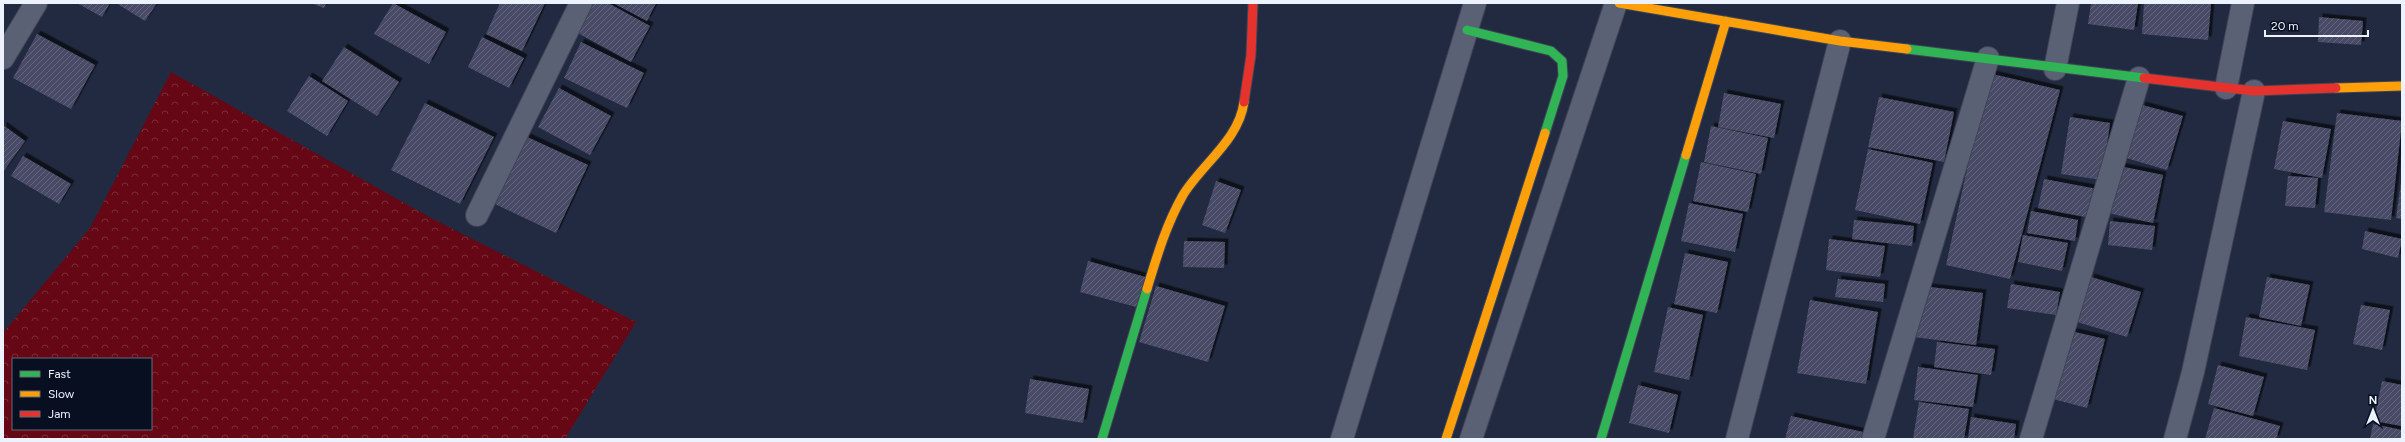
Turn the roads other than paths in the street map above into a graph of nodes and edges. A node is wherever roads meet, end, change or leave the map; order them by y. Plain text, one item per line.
1 (36, 3) edge
2 (582, 3) edge
3 (1253, 3) edge
4 (1475, 3) edge
5 (1617, 3) edge
6 (2068, 3) edge
7 (2244, 3) edge
8 (1726, 21) junction
9 (1467, 30) junction
10 (1840, 41) junction
11 (3, 58) edge
12 (1988, 58) junction
13 (2055, 68) junction
14 (2139, 78) junction
15 (2402, 86) edge
16 (2226, 88) junction
17 (2254, 91) junction
18 (477, 215) dead end
19 (1102, 439) edge
20 (1342, 439) edge
21 (1446, 439) edge
22 (1471, 439) edge
23 (1601, 439) edge
24 (1737, 439) edge
25 (1873, 439) edge
26 (2031, 439) edge
27 (2175, 439) edge

1 - 11 street
2 - 18 street
3 - 19 street
4 - 9 street
5 - 8 street
5 - 22 street
6 - 13 street
7 - 16 street
8 - 10 street
8 - 23 street
9 - 20 street
9 - 21 street
10 - 12 street
10 - 24 street
12 - 13 street
12 - 25 street
13 - 14 street
14 - 16 street
14 - 26 street
15 - 17 street
16 - 17 street
17 - 27 street

